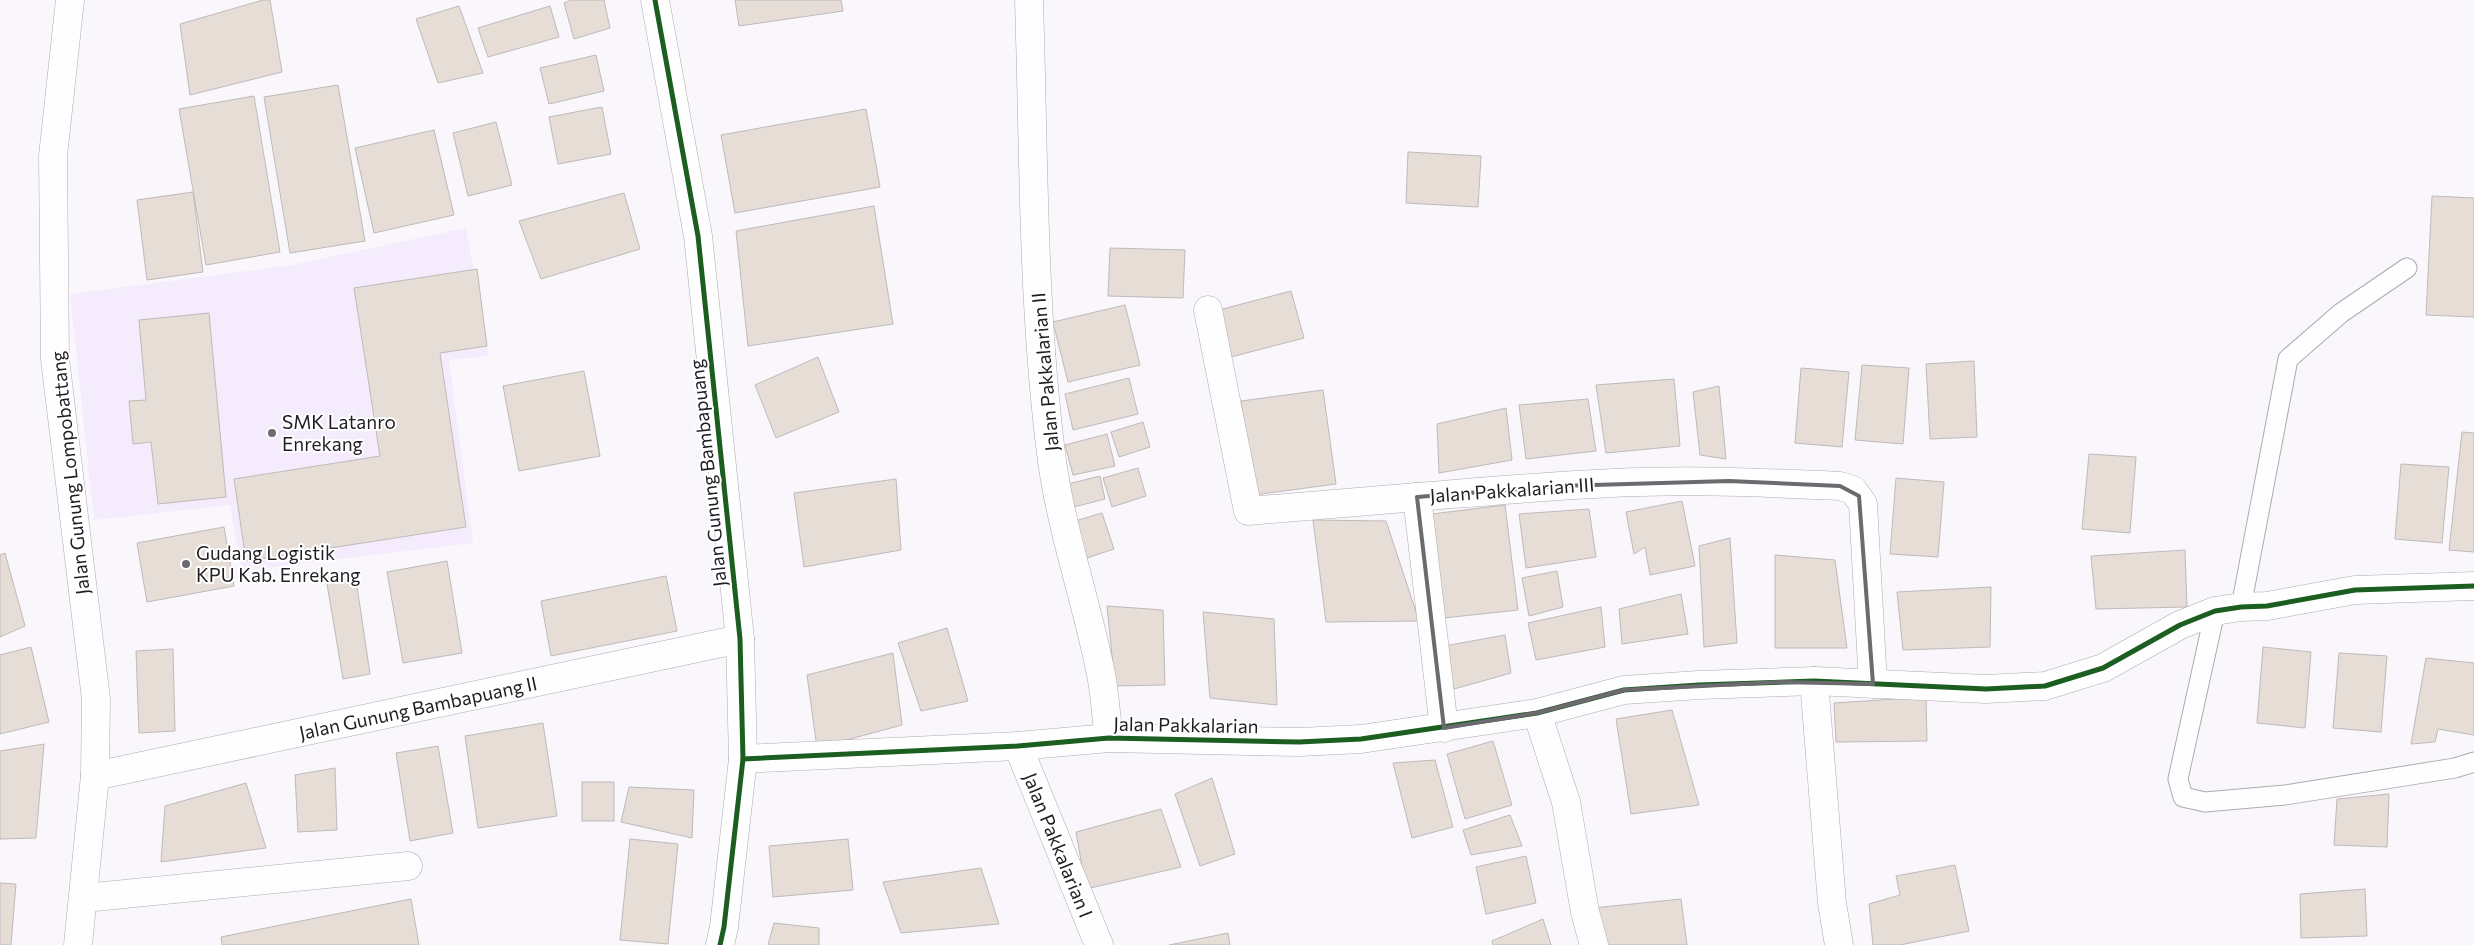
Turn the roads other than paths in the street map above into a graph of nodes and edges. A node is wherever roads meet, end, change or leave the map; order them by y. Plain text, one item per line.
1 (70, 0) edge
2 (655, 0) edge
3 (1029, 0) edge
4 (2407, 268) dead end
5 (1208, 310) dead end
6 (1417, 497) junction
7 (2474, 586) edge
8 (2241, 606) junction
9 (2215, 611) junction
10 (740, 639) junction
11 (1814, 681) junction
12 (1873, 684) junction
13 (1537, 714) junction
14 (1444, 728) junction
15 (1109, 738) junction
16 (1018, 746) junction
17 (743, 759) junction
18 (2474, 762) edge
19 (96, 776) junction
20 (408, 866) dead end
21 (84, 898) junction
22 (78, 945) edge
23 (720, 945) edge
24 (1099, 945) edge
25 (1594, 945) edge
26 (1839, 945) edge

1 - 19 street, Jalan Gunung Lompobattang
2 - 10 street, Jalan Gunung Bambapuang
3 - 15 street, Jalan Pakkalarian II
4 - 8 lane
5 - 6 street
6 - 12 street, Jalan Pakkalarian III
6 - 14 street, Jalan Pakkalarian III
7 - 8 street, Jalan Pakkalarian
8 - 9 street, Jalan Pakkalarian
9 - 12 street, Jalan Pakkalarian
9 - 18 lane
10 - 17 street, Jalan Gunung Bambapuang
10 - 19 street, Jalan Gunung Bambapuang II
11 - 12 street, Jalan Pakkalarian
11 - 13 street, Jalan Pakkalarian
11 - 26 street
13 - 14 street, Jalan Pakkalarian
13 - 25 street
14 - 15 street, Jalan Pakkalarian
15 - 16 street, Jalan Pakkalarian
16 - 17 street, Jalan Pakkalarian
16 - 24 street, Jalan Pakkalarian I
17 - 23 street, Jalan Gunung Bambapuang
19 - 21 street, Jalan Gunung Lompobattang
20 - 21 street
21 - 22 street, Jalan Gunung Lompobattang

